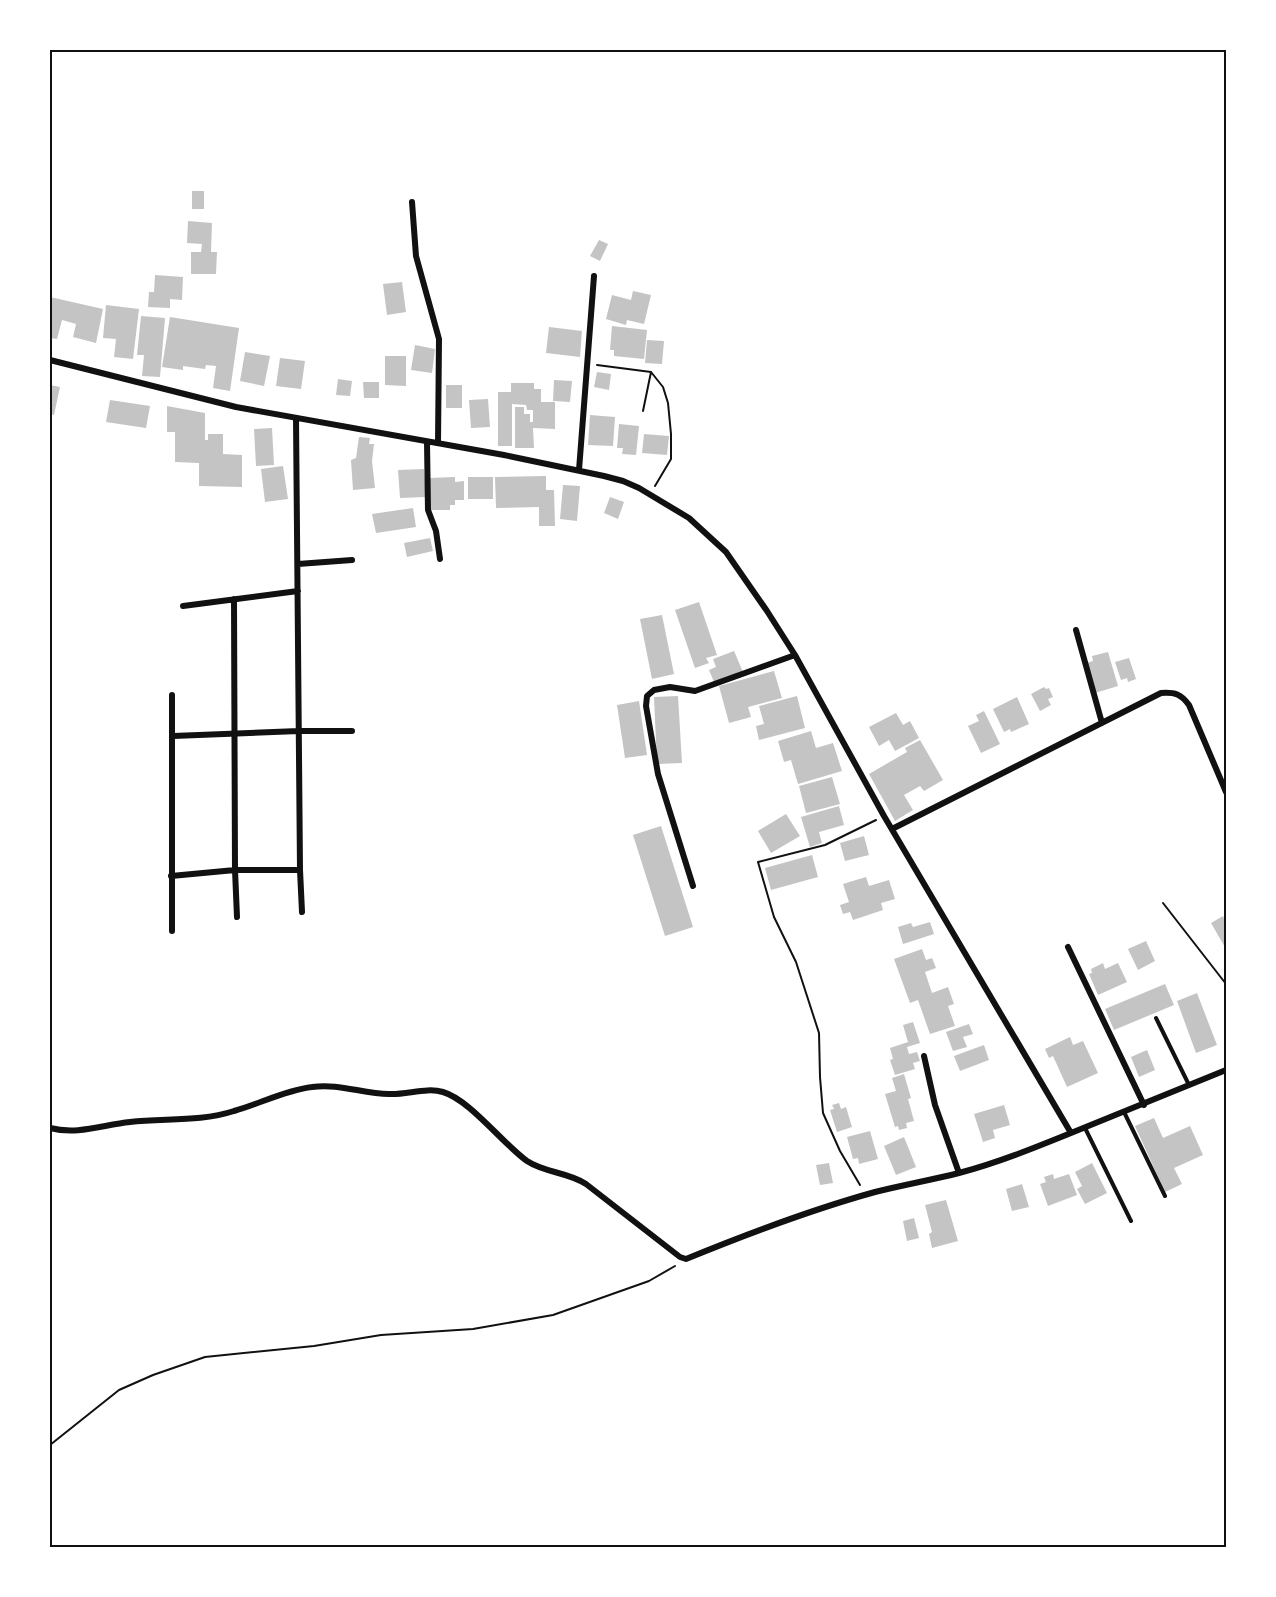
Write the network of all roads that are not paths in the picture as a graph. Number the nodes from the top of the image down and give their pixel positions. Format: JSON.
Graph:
{"nodes":[{"id":1,"x":412,"y":202,"type":"dead end"},
{"id":2,"x":594,"y":276,"type":"dead end"},
{"id":3,"x":50,"y":360,"type":"edge"},
{"id":4,"x":296,"y":418,"type":"junction"},
{"id":5,"x":427,"y":442,"type":"junction"},
{"id":6,"x":438,"y":443,"type":"junction"},
{"id":7,"x":579,"y":471,"type":"junction"},
{"id":8,"x":440,"y":559,"type":"dead end"},
{"id":9,"x":352,"y":560,"type":"dead end"},
{"id":10,"x":298,"y":564,"type":"junction"},
{"id":11,"x":298,"y":591,"type":"junction"},
{"id":12,"x":234,"y":600,"type":"junction"},
{"id":13,"x":183,"y":606,"type":"dead end"},
{"id":14,"x":1076,"y":630,"type":"dead end"},
{"id":15,"x":795,"y":655,"type":"junction"},
{"id":16,"x":172,"y":696,"type":"dead end"},
{"id":17,"x":1102,"y":723,"type":"junction"},
{"id":18,"x":299,"y":730,"type":"junction"},
{"id":19,"x":352,"y":731,"type":"dead end"},
{"id":20,"x":234,"y":733,"type":"junction"},
{"id":21,"x":172,"y":736,"type":"junction"},
{"id":22,"x":1227,"y":792,"type":"edge"},
{"id":23,"x":892,"y":829,"type":"junction"},
{"id":24,"x":235,"y":870,"type":"junction"},
{"id":25,"x":300,"y":870,"type":"junction"},
{"id":26,"x":171,"y":876,"type":"junction"},
{"id":27,"x":693,"y":886,"type":"dead end"},
{"id":28,"x":302,"y":912,"type":"dead end"},
{"id":29,"x":237,"y":918,"type":"dead end"},
{"id":30,"x":172,"y":931,"type":"dead end"},
{"id":31,"x":1068,"y":947,"type":"dead end"},
{"id":32,"x":1156,"y":1018,"type":"dead end"},
{"id":33,"x":924,"y":1056,"type":"dead end"},
{"id":34,"x":1227,"y":1070,"type":"edge"},
{"id":35,"x":1189,"y":1086,"type":"junction"},
{"id":36,"x":1144,"y":1105,"type":"junction"},
{"id":37,"x":1124,"y":1112,"type":"junction"},
{"id":38,"x":50,"y":1128,"type":"edge"},
{"id":39,"x":1085,"y":1128,"type":"junction"},
{"id":40,"x":1071,"y":1133,"type":"junction"},
{"id":41,"x":959,"y":1173,"type":"junction"},
{"id":42,"x":1165,"y":1196,"type":"dead end"},
{"id":43,"x":1131,"y":1221,"type":"dead end"}],
"edges":[{"from":1,"to":6,"type":"street"},
{"from":2,"to":7,"type":"street"},
{"from":3,"to":4,"type":"street"},
{"from":4,"to":5,"type":"street"},
{"from":4,"to":10,"type":"street"},
{"from":5,"to":6,"type":"street"},
{"from":5,"to":8,"type":"street"},
{"from":6,"to":7,"type":"street"},
{"from":7,"to":15,"type":"street"},
{"from":9,"to":10,"type":"street"},
{"from":10,"to":11,"type":"street"},
{"from":11,"to":12,"type":"street"},
{"from":11,"to":18,"type":"street"},
{"from":12,"to":13,"type":"street"},
{"from":12,"to":20,"type":"street"},
{"from":14,"to":17,"type":"street"},
{"from":15,"to":23,"type":"street"},
{"from":15,"to":27,"type":"street"},
{"from":16,"to":21,"type":"street"},
{"from":17,"to":22,"type":"street"},
{"from":17,"to":23,"type":"street"},
{"from":18,"to":19,"type":"street"},
{"from":18,"to":20,"type":"street"},
{"from":18,"to":25,"type":"street"},
{"from":20,"to":21,"type":"street"},
{"from":20,"to":24,"type":"street"},
{"from":21,"to":26,"type":"street"},
{"from":23,"to":40,"type":"street"},
{"from":24,"to":25,"type":"street"},
{"from":24,"to":26,"type":"street"},
{"from":24,"to":29,"type":"street"},
{"from":25,"to":28,"type":"street"},
{"from":26,"to":30,"type":"street"},
{"from":31,"to":36,"type":"street"},
{"from":32,"to":35,"type":"lane"},
{"from":33,"to":41,"type":"street"},
{"from":34,"to":35,"type":"street"},
{"from":35,"to":36,"type":"street"},
{"from":36,"to":37,"type":"street"},
{"from":37,"to":39,"type":"street"},
{"from":37,"to":42,"type":"lane"},
{"from":38,"to":41,"type":"street"},
{"from":39,"to":40,"type":"street"},
{"from":39,"to":43,"type":"lane"},
{"from":40,"to":41,"type":"street"}]}
